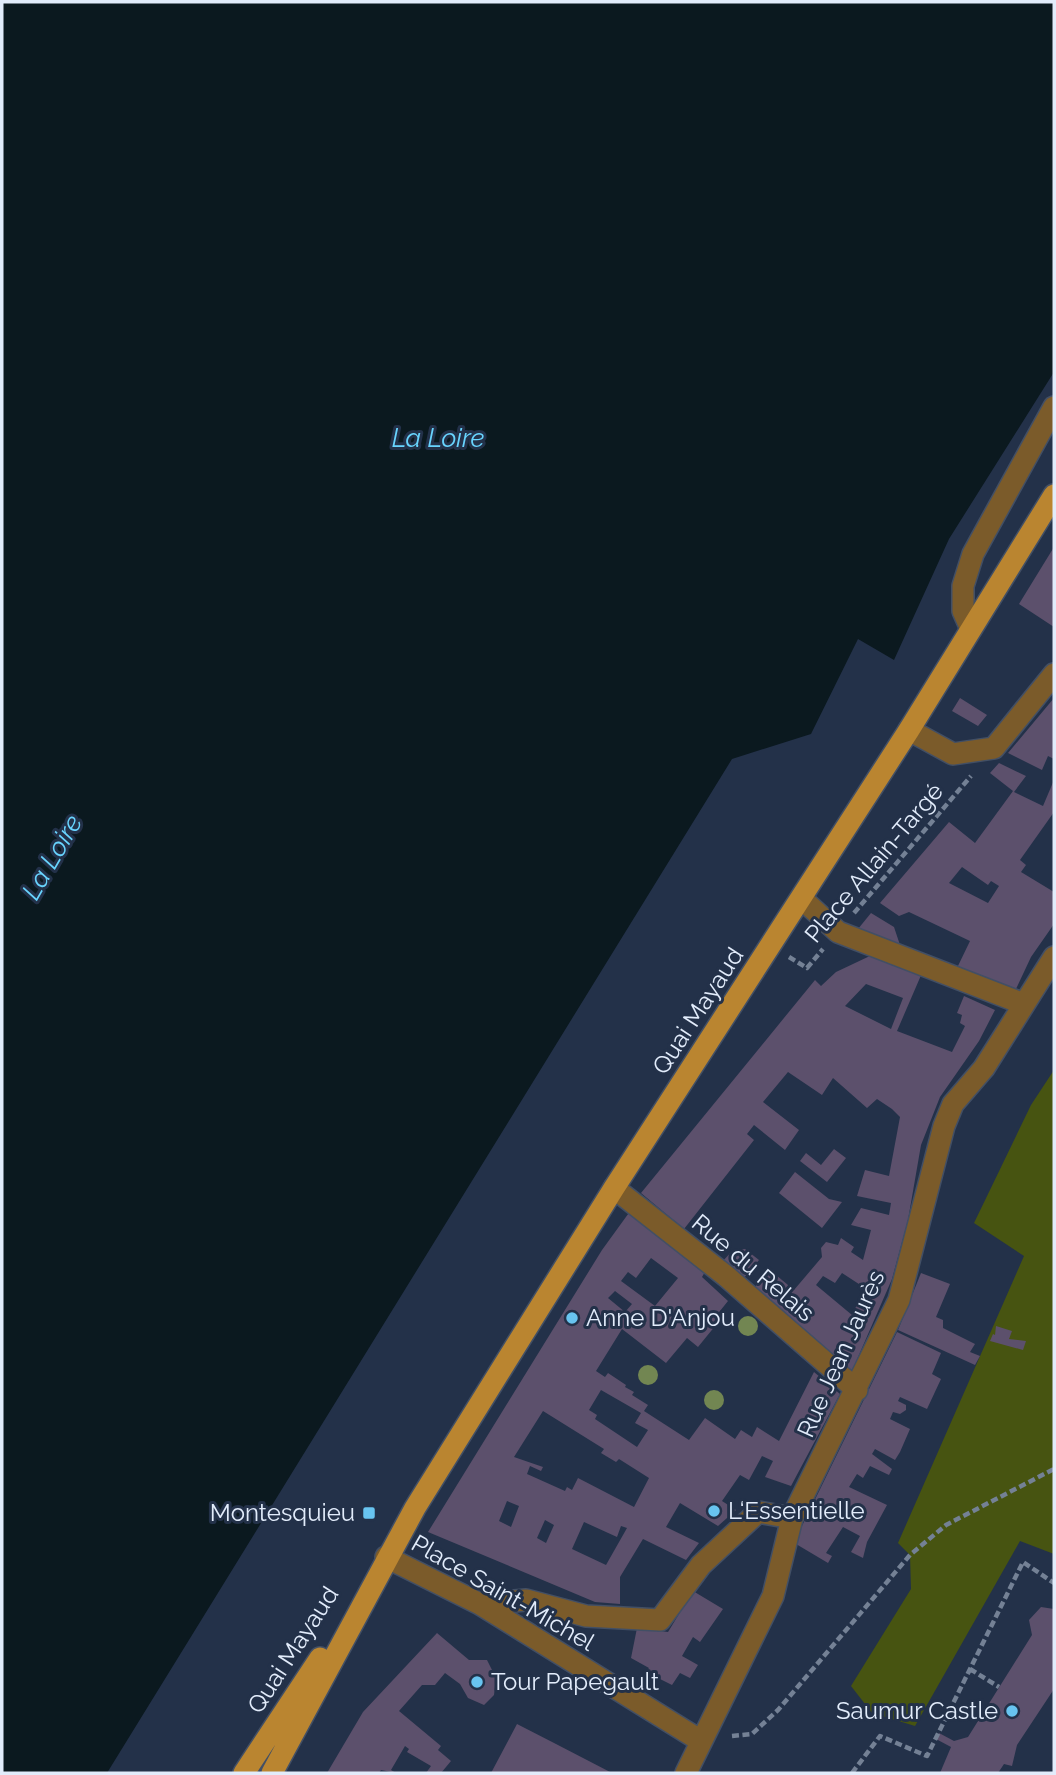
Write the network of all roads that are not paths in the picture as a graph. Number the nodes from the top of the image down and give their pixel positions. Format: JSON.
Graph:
{"nodes":[{"id":1,"x":1054,"y":407,"type":"edge"},
{"id":2,"x":1054,"y":495,"type":"edge"},
{"id":3,"x":971,"y":629,"type":"junction"},
{"id":4,"x":1054,"y":674,"type":"edge"},
{"id":5,"x":909,"y":730,"type":"junction"},
{"id":6,"x":802,"y":899,"type":"junction"},
{"id":7,"x":1054,"y":957,"type":"edge"},
{"id":8,"x":1024,"y":1004,"type":"junction"},
{"id":9,"x":614,"y":1188,"type":"junction"},
{"id":10,"x":857,"y":1390,"type":"junction"},
{"id":11,"x":792,"y":1518,"type":"junction"},
{"id":12,"x":386,"y":1557,"type":"junction"},
{"id":13,"x":480,"y":1604,"type":"junction"},
{"id":14,"x":705,"y":1733,"type":"junction"},
{"id":15,"x":244,"y":1773,"type":"edge"},
{"id":16,"x":272,"y":1773,"type":"edge"},
{"id":17,"x":686,"y":1773,"type":"edge"}],
"edges":[{"from":1,"to":3,"type":"street"},
{"from":2,"to":3,"type":"main road","name":"Quai Mayaud"},
{"from":3,"to":5,"type":"main road","name":"Quai Mayaud"},
{"from":4,"to":5,"type":"street"},
{"from":5,"to":6,"type":"main road","name":"Quai Mayaud"},
{"from":6,"to":8,"type":"street"},
{"from":6,"to":9,"type":"main road","name":"Quai Mayaud"},
{"from":7,"to":8,"type":"street","name":"Rue Jean Jaurès"},
{"from":8,"to":10,"type":"street","name":"Rue Jean Jaurès"},
{"from":9,"to":10,"type":"street","name":"Rue du Relais"},
{"from":9,"to":12,"type":"main road","name":"Quai Mayaud"},
{"from":10,"to":11,"type":"street","name":"Rue Jean Jaurès"},
{"from":11,"to":13,"type":"street"},
{"from":11,"to":14,"type":"street","name":"Rue Jean Jaurès"},
{"from":12,"to":13,"type":"street","name":"Place Saint-Michel"},
{"from":12,"to":15,"type":"main road","name":"Quai Mayaud"},
{"from":12,"to":16,"type":"main road","name":"Quai Mayaud"},
{"from":13,"to":14,"type":"street","name":"Place Saint-Michel"},
{"from":14,"to":17,"type":"street","name":"Rue Jean Jaurès"}]}
